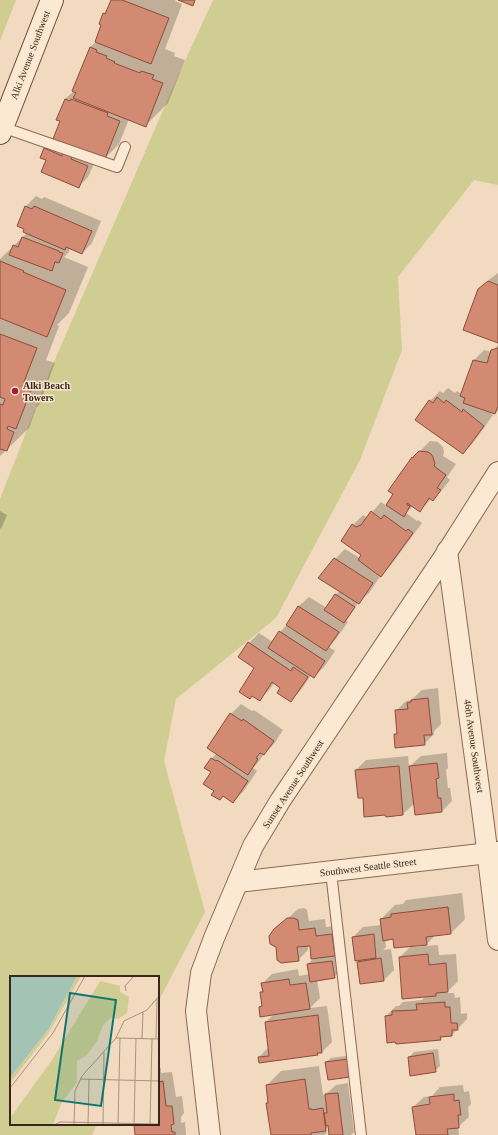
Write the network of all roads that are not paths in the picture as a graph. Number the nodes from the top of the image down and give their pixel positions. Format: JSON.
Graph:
{"nodes":[{"id":1,"x":52,"y":0,"type":"edge"},
{"id":2,"x":1,"y":130,"type":"edge"},
{"id":3,"x":125,"y":147,"type":"dead end"},
{"id":4,"x":498,"y":472,"type":"edge"},
{"id":5,"x":447,"y":551,"type":"junction"},
{"id":6,"x":493,"y":853,"type":"edge"},
{"id":7,"x":331,"y":872,"type":"junction"},
{"id":8,"x":238,"y":882,"type":"junction"},
{"id":9,"x":498,"y":940,"type":"edge"},
{"id":10,"x":210,"y":1135,"type":"edge"},
{"id":11,"x":361,"y":1135,"type":"edge"}],
"edges":[{"from":1,"to":2,"type":"main road","name":"Alki Avenue Southwest"},
{"from":2,"to":3,"type":"lane"},
{"from":4,"to":5,"type":"street","name":"Sunset Avenue Southwest"},
{"from":5,"to":6,"type":"street","name":"46th Avenue Southwest"},
{"from":5,"to":8,"type":"street","name":"Sunset Avenue Southwest"},
{"from":6,"to":7,"type":"street","name":"Southwest Seattle Street"},
{"from":6,"to":9,"type":"street","name":"46th Avenue Southwest"},
{"from":7,"to":8,"type":"street","name":"Southwest Seattle Street"},
{"from":7,"to":11,"type":"lane"},
{"from":8,"to":10,"type":"street","name":"Sunset Avenue Southwest"}]}
